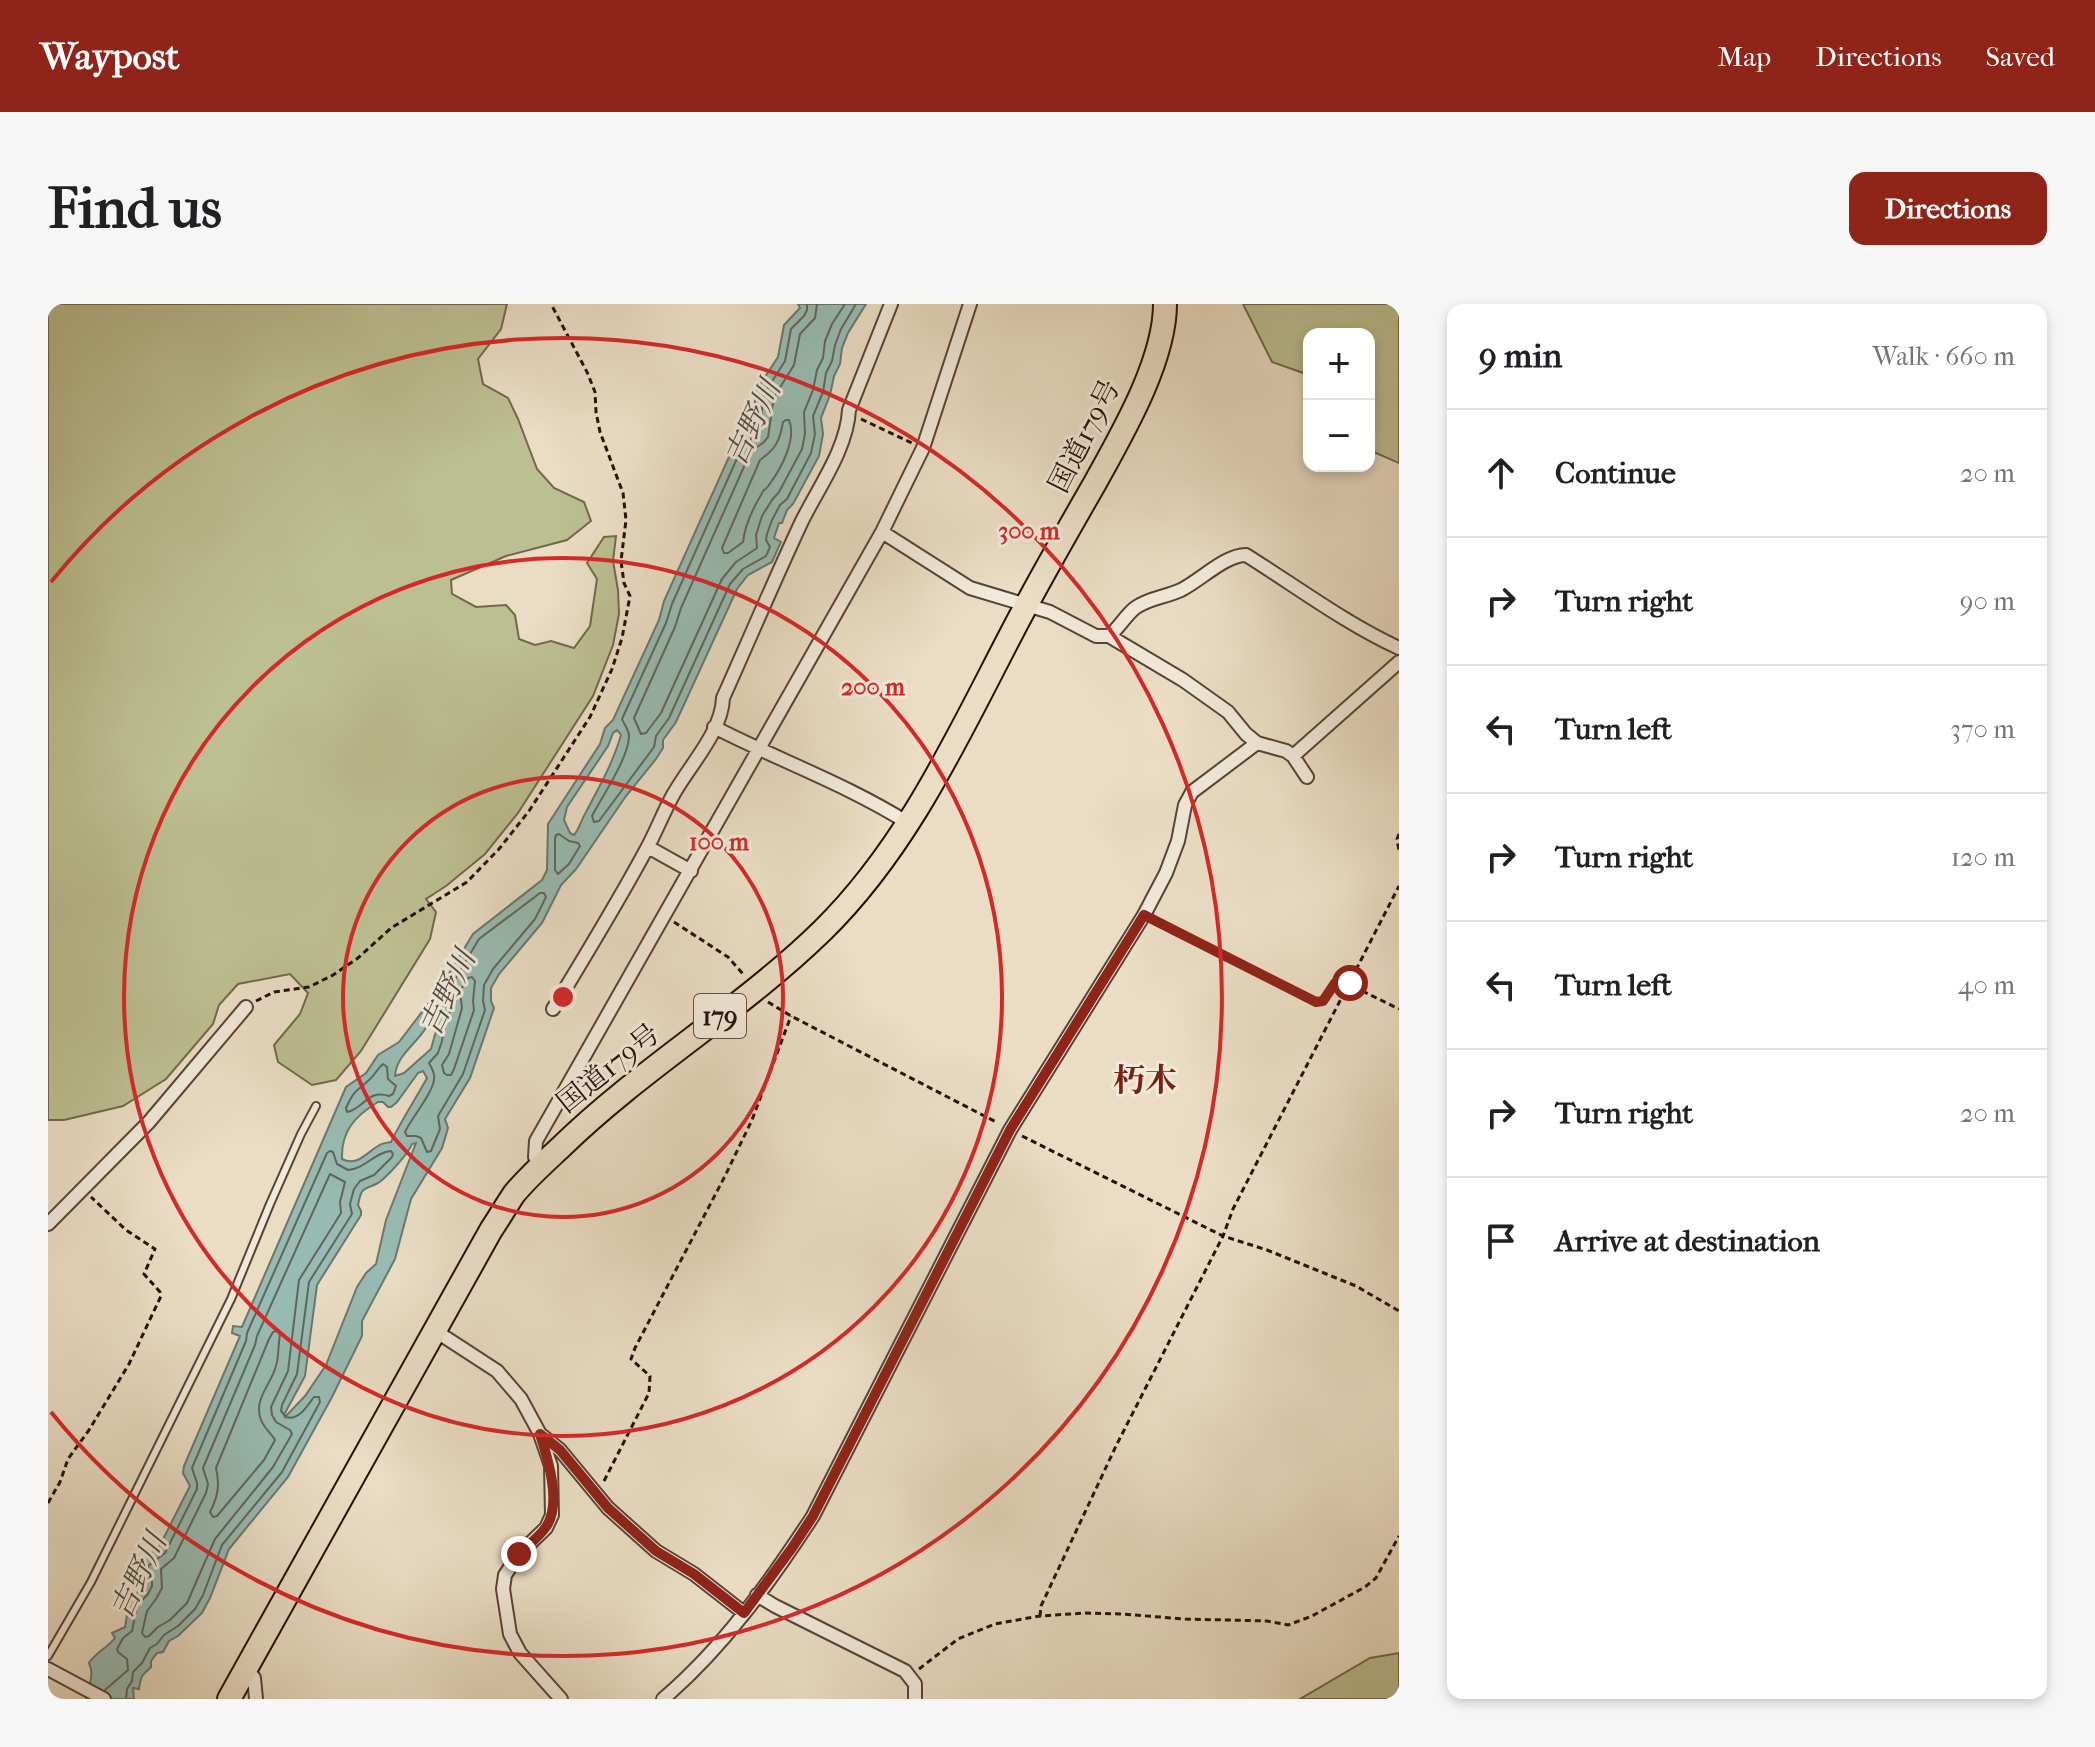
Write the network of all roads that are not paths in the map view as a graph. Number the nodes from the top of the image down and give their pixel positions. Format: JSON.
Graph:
{"nodes":[{"id":1,"x":891,"y":304,"type":"edge"},
{"id":2,"x":970,"y":304,"type":"edge"},
{"id":3,"x":1165,"y":304,"type":"edge"},
{"id":4,"x":882,"y":532,"type":"junction"},
{"id":5,"x":1027,"y":604,"type":"junction"},
{"id":6,"x":1109,"y":636,"type":"junction"},
{"id":7,"x":1399,"y":648,"type":"edge"},
{"id":8,"x":1399,"y":662,"type":"edge"},
{"id":9,"x":714,"y":727,"type":"junction"},
{"id":10,"x":1257,"y":743,"type":"junction"},
{"id":11,"x":760,"y":750,"type":"junction"},
{"id":12,"x":1293,"y":756,"type":"junction"},
{"id":13,"x":1307,"y":777,"type":"dead end"},
{"id":14,"x":908,"y":823,"type":"junction"},
{"id":15,"x":648,"y":847,"type":"junction"},
{"id":16,"x":691,"y":871,"type":"junction"},
{"id":17,"x":246,"y":1007,"type":"road end"},
{"id":18,"x":553,"y":1009,"type":"dead end"},
{"id":19,"x":316,"y":1106,"type":"dead end"},
{"id":20,"x":540,"y":1167,"type":"junction"},
{"id":21,"x":48,"y":1224,"type":"edge"},
{"id":22,"x":434,"y":1330,"type":"junction"},
{"id":23,"x":540,"y":1434,"type":"junction"},
{"id":24,"x":757,"y":1595,"type":"junction"},
{"id":25,"x":744,"y":1613,"type":"junction"},
{"id":26,"x":49,"y":1665,"type":"edge"},
{"id":27,"x":246,"y":1667,"type":"junction"},
{"id":28,"x":104,"y":1699,"type":"edge"},
{"id":29,"x":229,"y":1699,"type":"edge"},
{"id":30,"x":256,"y":1699,"type":"edge"},
{"id":31,"x":561,"y":1699,"type":"edge"},
{"id":32,"x":663,"y":1699,"type":"edge"},
{"id":33,"x":915,"y":1699,"type":"edge"}],
"edges":[{"from":1,"to":9,"type":"street"},
{"from":2,"to":4,"type":"street"},
{"from":3,"to":5,"type":"highway","name":"国道179号","number":"179"},
{"from":4,"to":5,"type":"street"},
{"from":4,"to":11,"type":"street"},
{"from":5,"to":6,"type":"street"},
{"from":5,"to":14,"type":"highway","name":"国道179号","number":"179"},
{"from":6,"to":7,"type":"street"},
{"from":6,"to":10,"type":"street"},
{"from":8,"to":12,"type":"street"},
{"from":9,"to":11,"type":"street"},
{"from":9,"to":15,"type":"street"},
{"from":10,"to":12,"type":"street"},
{"from":10,"to":24,"type":"street"},
{"from":11,"to":14,"type":"street"},
{"from":11,"to":16,"type":"street"},
{"from":12,"to":13,"type":"street"},
{"from":14,"to":20,"type":"highway","name":"国道179号","number":"179"},
{"from":15,"to":16,"type":"street"},
{"from":15,"to":18,"type":"street"},
{"from":16,"to":20,"type":"street"},
{"from":17,"to":21,"type":"street"},
{"from":19,"to":26,"type":"lane"},
{"from":20,"to":22,"type":"highway","name":"国道179号","number":"179"},
{"from":22,"to":23,"type":"street"},
{"from":22,"to":27,"type":"highway","name":"国道179号","number":"179"},
{"from":23,"to":25,"type":"street"},
{"from":23,"to":31,"type":"street"},
{"from":24,"to":25,"type":"street"},
{"from":24,"to":33,"type":"street"},
{"from":25,"to":32,"type":"street"},
{"from":26,"to":28,"type":"street"},
{"from":27,"to":29,"type":"highway","name":"国道179号","number":"179"},
{"from":27,"to":30,"type":"street"}]}
